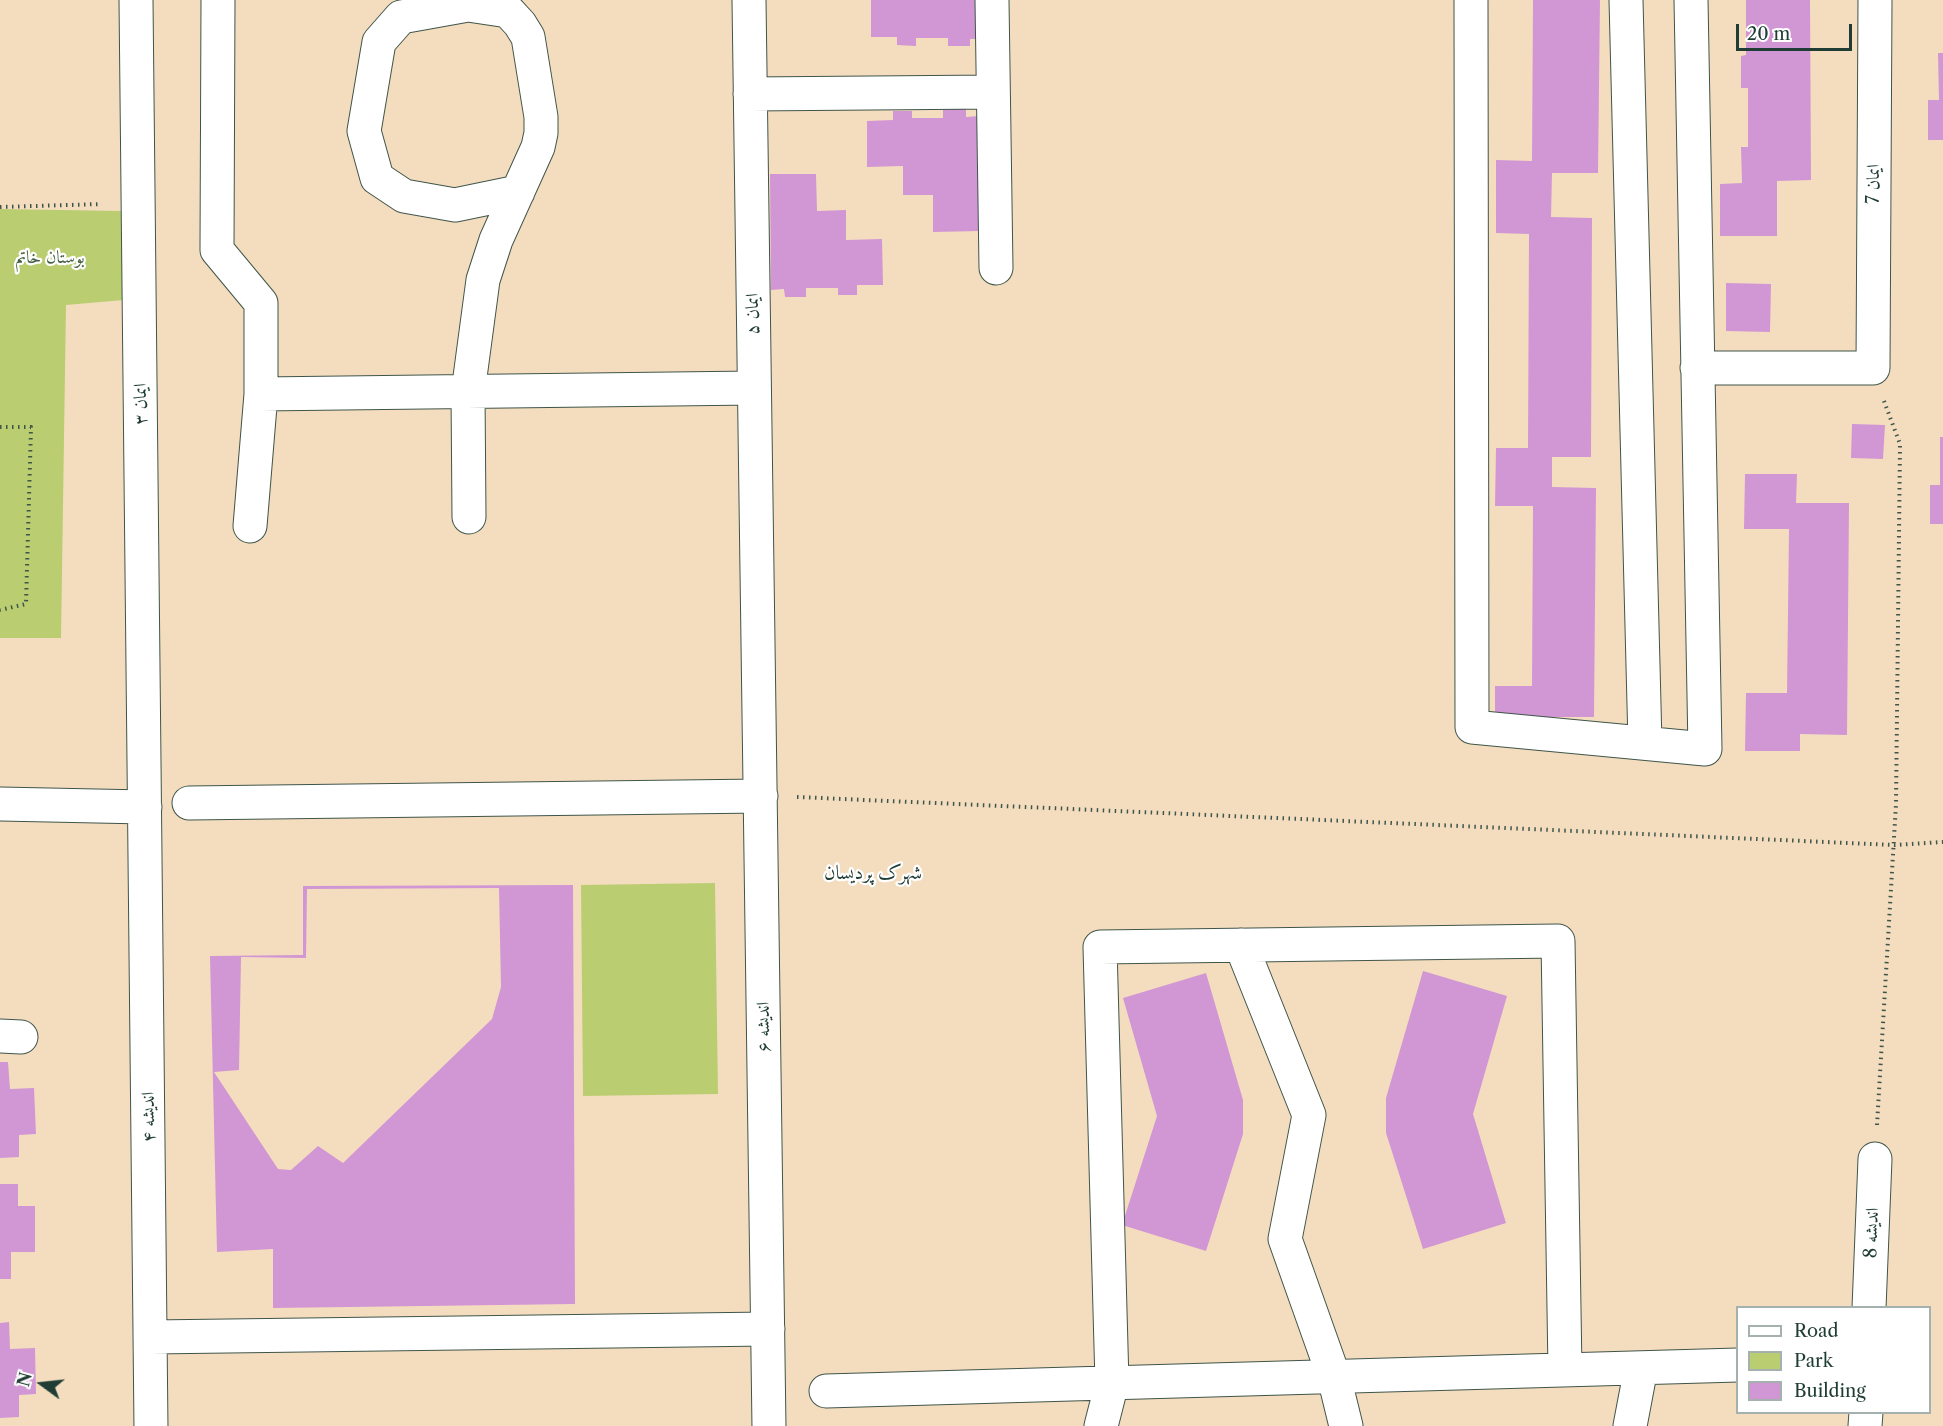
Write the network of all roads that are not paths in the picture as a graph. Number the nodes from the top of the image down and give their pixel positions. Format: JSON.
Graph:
{"nodes":[{"id":1,"x":136,"y":0,"type":"edge"},
{"id":2,"x":218,"y":0,"type":"edge"},
{"id":3,"x":749,"y":0,"type":"edge"},
{"id":4,"x":992,"y":0,"type":"edge"},
{"id":5,"x":1471,"y":0,"type":"edge"},
{"id":6,"x":1626,"y":0,"type":"edge"},
{"id":7,"x":1691,"y":0,"type":"edge"},
{"id":8,"x":1875,"y":0,"type":"edge"},
{"id":9,"x":993,"y":92,"type":"junction"},
{"id":10,"x":750,"y":94,"type":"junction"},
{"id":11,"x":518,"y":192,"type":"junction"},
{"id":12,"x":996,"y":268,"type":"dead end"},
{"id":13,"x":1697,"y":368,"type":"junction"},
{"id":14,"x":754,"y":388,"type":"junction"},
{"id":15,"x":468,"y":392,"type":"junction"},
{"id":16,"x":261,"y":394,"type":"junction"},
{"id":17,"x":469,"y":516,"type":"dead end"},
{"id":18,"x":250,"y":526,"type":"dead end"},
{"id":19,"x":756,"y":628,"type":"joint"},
{"id":20,"x":1645,"y":744,"type":"junction"},
{"id":21,"x":760,"y":796,"type":"junction"},
{"id":22,"x":189,"y":803,"type":"dead end"},
{"id":23,"x":0,"y":804,"type":"edge"},
{"id":24,"x":145,"y":807,"type":"junction"},
{"id":25,"x":1240,"y":945,"type":"junction"},
{"id":26,"x":1875,"y":1159,"type":"road end"},
{"id":27,"x":1869,"y":1306,"type":"edge"},
{"id":28,"x":768,"y":1329,"type":"junction"},
{"id":29,"x":151,"y":1337,"type":"junction"},
{"id":30,"x":1736,"y":1365,"type":"edge"},
{"id":31,"x":1641,"y":1368,"type":"junction"},
{"id":32,"x":1565,"y":1371,"type":"junction"},
{"id":33,"x":1334,"y":1377,"type":"junction"},
{"id":34,"x":1112,"y":1383,"type":"junction"},
{"id":35,"x":826,"y":1391,"type":"dead end"},
{"id":36,"x":151,"y":1426,"type":"edge"},
{"id":37,"x":769,"y":1426,"type":"edge"},
{"id":38,"x":1101,"y":1426,"type":"edge"},
{"id":39,"x":1346,"y":1426,"type":"edge"},
{"id":40,"x":1630,"y":1426,"type":"edge"}],
"edges":[{"from":1,"to":24,"type":"street","name":"ایمان ۳"},
{"from":2,"to":16,"type":"street"},
{"from":3,"to":10,"type":"street","name":"ایمان ۵"},
{"from":4,"to":9,"type":"street"},
{"from":5,"to":20,"type":"street"},
{"from":6,"to":20,"type":"street"},
{"from":7,"to":13,"type":"street"},
{"from":8,"to":13,"type":"street","name":"ایمان 7"},
{"from":9,"to":10,"type":"street"},
{"from":9,"to":12,"type":"street"},
{"from":10,"to":14,"type":"street","name":"ایمان ۵"},
{"from":11,"to":11,"type":"street"},
{"from":11,"to":15,"type":"street"},
{"from":13,"to":20,"type":"street"},
{"from":14,"to":15,"type":"street"},
{"from":14,"to":19,"type":"street","name":"ایمان ۵"},
{"from":15,"to":16,"type":"street"},
{"from":15,"to":17,"type":"street"},
{"from":16,"to":18,"type":"street"},
{"from":19,"to":21,"type":"street","name":"اندیشه ۶"},
{"from":21,"to":22,"type":"street"},
{"from":21,"to":28,"type":"street","name":"اندیشه ۶"},
{"from":23,"to":24,"type":"street"},
{"from":24,"to":29,"type":"street","name":"انديشه ۴"},
{"from":25,"to":32,"type":"street"},
{"from":25,"to":33,"type":"street"},
{"from":25,"to":34,"type":"street"},
{"from":26,"to":27,"type":"street","name":"اندیشه 8"},
{"from":28,"to":29,"type":"street"},
{"from":28,"to":37,"type":"street","name":"اندیشه ۶"},
{"from":29,"to":36,"type":"street","name":"انديشه ۴"},
{"from":30,"to":31,"type":"street"},
{"from":31,"to":32,"type":"street"},
{"from":31,"to":40,"type":"street"},
{"from":32,"to":33,"type":"street"},
{"from":33,"to":34,"type":"street"},
{"from":33,"to":39,"type":"street"},
{"from":34,"to":35,"type":"street"},
{"from":34,"to":38,"type":"street"}]}
